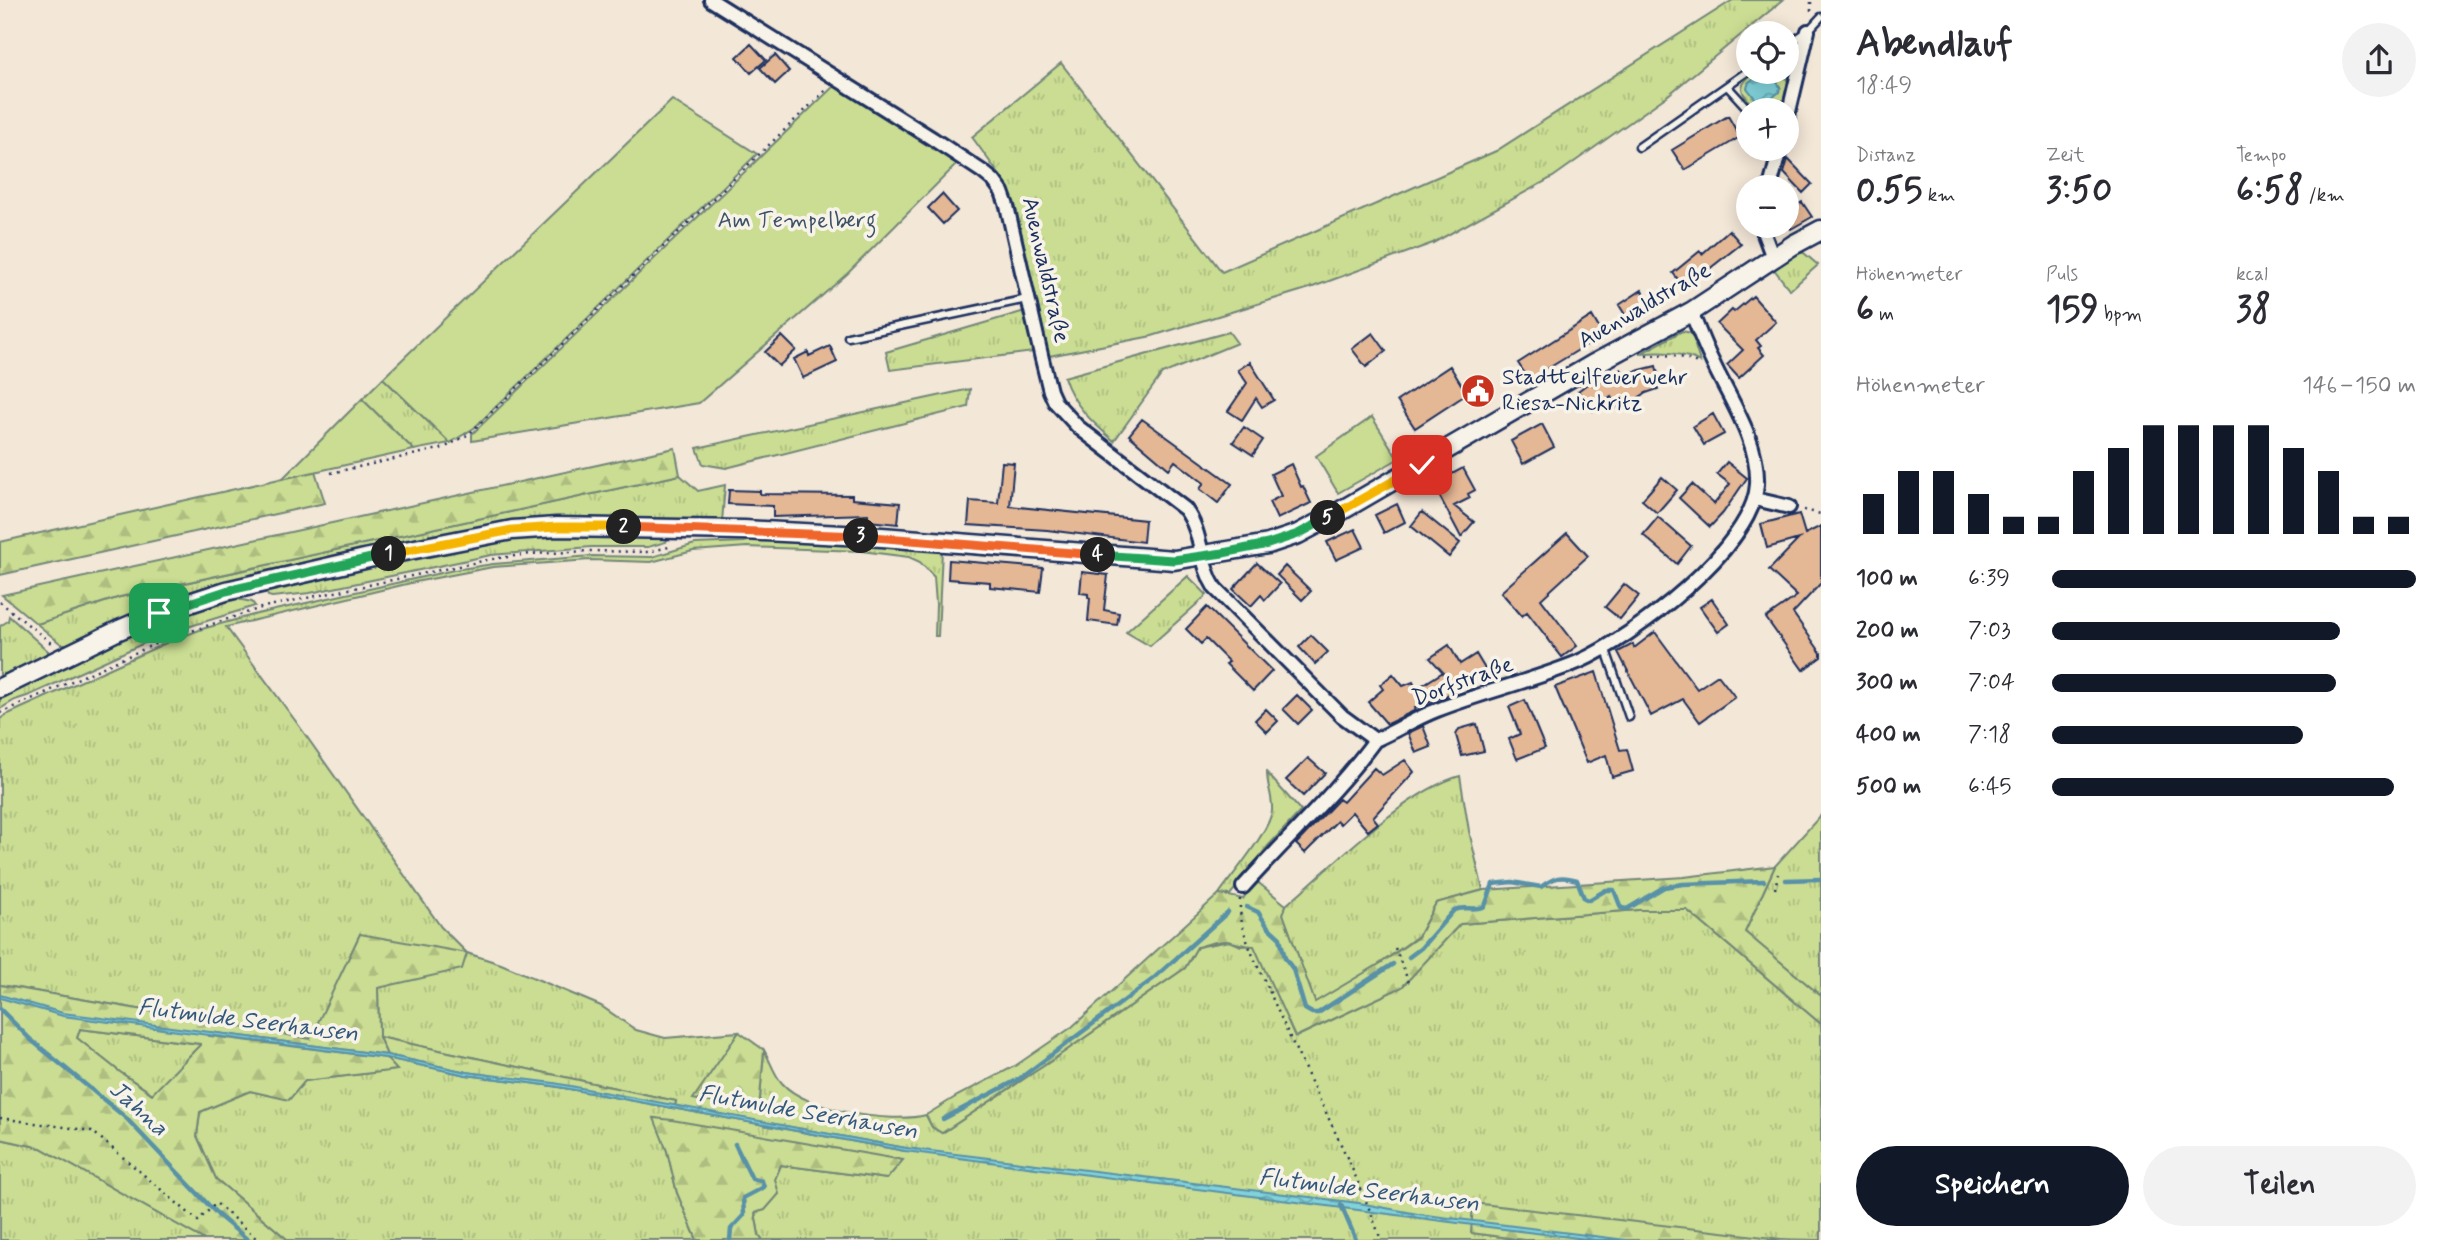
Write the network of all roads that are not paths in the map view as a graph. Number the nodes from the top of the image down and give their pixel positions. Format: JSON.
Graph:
{"nodes":[{"id":1,"x":711,"y":0,"type":"edge"},
{"id":2,"x":1821,"y":17,"type":"edge"},
{"id":3,"x":1808,"y":32,"type":"junction"},
{"id":4,"x":1799,"y":38,"type":"edge"},
{"id":5,"x":1736,"y":81,"type":"edge"},
{"id":6,"x":1728,"y":87,"type":"junction"},
{"id":7,"x":1738,"y":98,"type":"edge"},
{"id":8,"x":1792,"y":98,"type":"edge"},
{"id":9,"x":1639,"y":147,"type":"dead end"},
{"id":10,"x":1821,"y":230,"type":"edge"},
{"id":11,"x":1766,"y":238,"type":"edge"},
{"id":12,"x":1773,"y":258,"type":"junction"},
{"id":13,"x":1027,"y":299,"type":"junction"},
{"id":14,"x":1691,"y":312,"type":"junction"},
{"id":15,"x":848,"y":337,"type":"dead end"},
{"id":16,"x":1755,"y":499,"type":"junction"},
{"id":17,"x":1789,"y":506,"type":"road end"},
{"id":18,"x":1202,"y":556,"type":"junction"},
{"id":19,"x":1605,"y":647,"type":"junction"},
{"id":20,"x":0,"y":688,"type":"edge"},
{"id":21,"x":1629,"y":717,"type":"dead end"},
{"id":22,"x":1375,"y":740,"type":"junction"},
{"id":23,"x":1243,"y":887,"type":"road end"}],
"edges":[{"from":1,"to":13,"type":"street","name":"Auenwaldstraße"},
{"from":2,"to":3,"type":"lane"},
{"from":3,"to":4,"type":"lane"},
{"from":3,"to":8,"type":"street"},
{"from":5,"to":6,"type":"lane"},
{"from":6,"to":7,"type":"lane"},
{"from":6,"to":9,"type":"lane"},
{"from":10,"to":12,"type":"street","name":"Auenwaldstraße"},
{"from":11,"to":12,"type":"street"},
{"from":12,"to":14,"type":"street","name":"Auenwaldstraße"},
{"from":13,"to":15,"type":"lane"},
{"from":13,"to":18,"type":"street","name":"Auenwaldstraße"},
{"from":14,"to":16,"type":"street"},
{"from":14,"to":18,"type":"street","name":"Auenwaldstraße"},
{"from":16,"to":17,"type":"street"},
{"from":16,"to":19,"type":"street","name":"Dorfstraße"},
{"from":18,"to":20,"type":"street","name":"Auenwaldstraße"},
{"from":18,"to":22,"type":"street"},
{"from":19,"to":21,"type":"lane"},
{"from":19,"to":22,"type":"street","name":"Dorfstraße"},
{"from":22,"to":23,"type":"street"}]}
